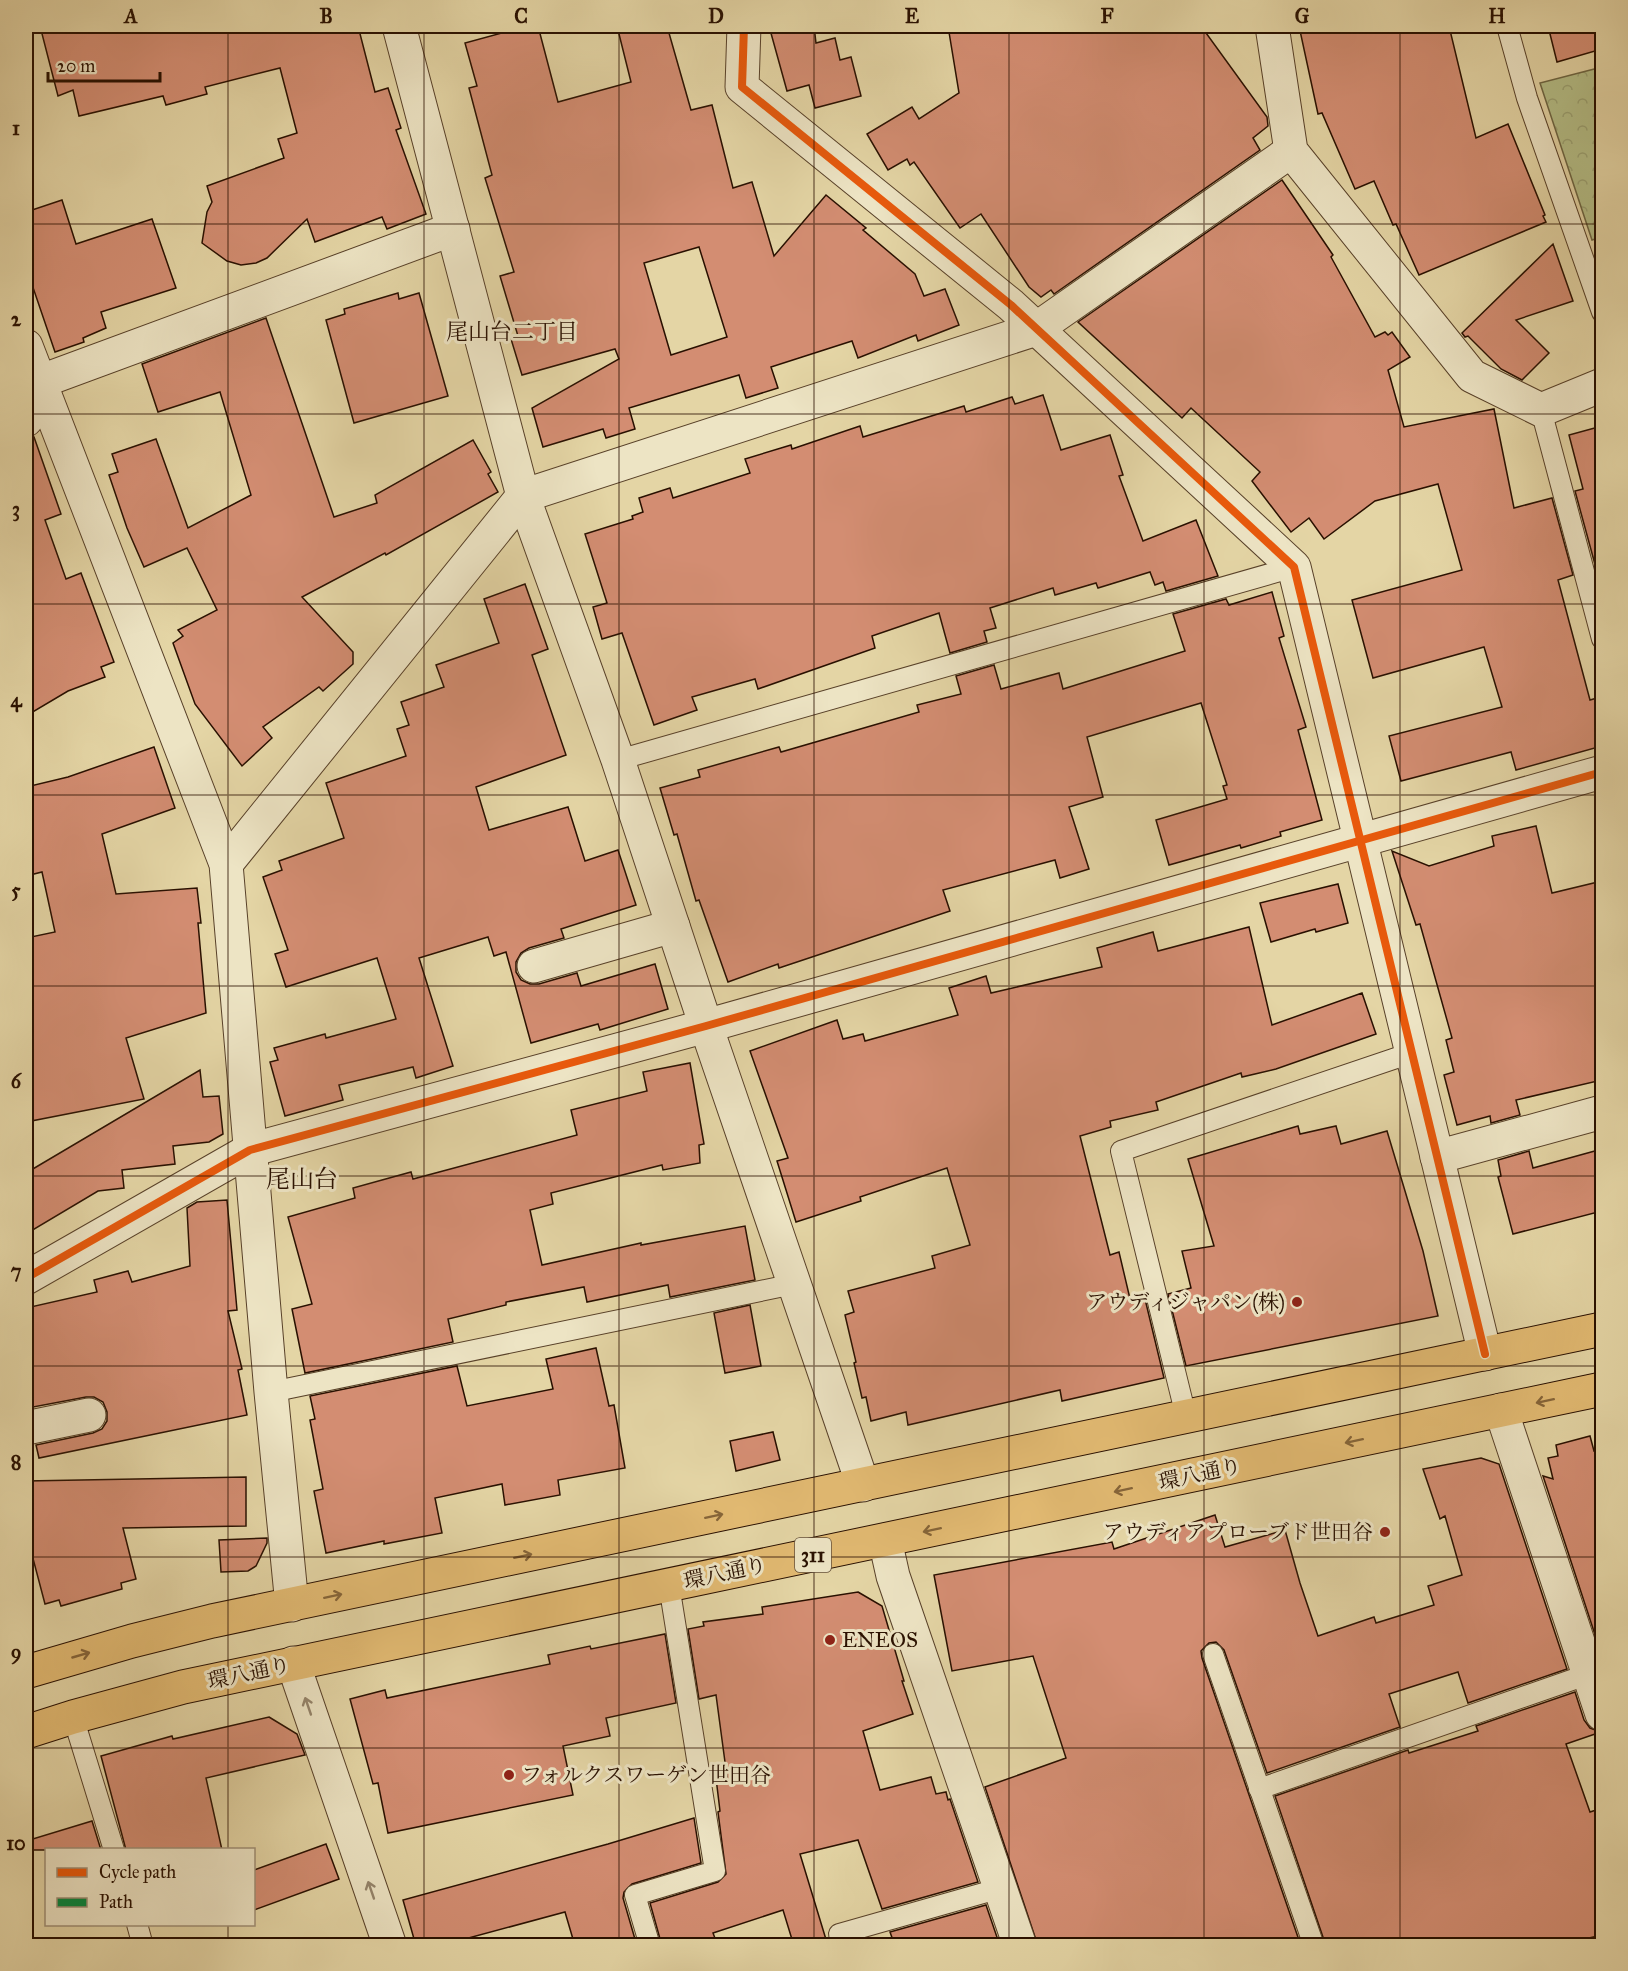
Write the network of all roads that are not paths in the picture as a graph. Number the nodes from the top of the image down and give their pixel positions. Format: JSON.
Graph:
{"nodes":[{"id":1,"x":399,"y":26,"type":"edge"},
{"id":2,"x":744,"y":26,"type":"edge"},
{"id":3,"x":1272,"y":26,"type":"edge"},
{"id":4,"x":1507,"y":26,"type":"edge"},
{"id":5,"x":1291,"y":151,"type":"junction"},
{"id":6,"x":453,"y":229,"type":"junction"},
{"id":7,"x":1602,"y":312,"type":"edge"},
{"id":8,"x":1036,"y":329,"type":"junction"},
{"id":9,"x":26,"y":346,"type":"edge"},
{"id":10,"x":1602,"y":385,"type":"edge"},
{"id":11,"x":37,"y":399,"type":"edge"},
{"id":12,"x":1541,"y":410,"type":"junction"},
{"id":13,"x":523,"y":496,"type":"junction"},
{"id":14,"x":1294,"y":567,"type":"junction"},
{"id":15,"x":1602,"y":639,"type":"edge"},
{"id":16,"x":618,"y":760,"type":"junction"},
{"id":17,"x":1602,"y":772,"type":"edge"},
{"id":18,"x":1362,"y":842,"type":"junction"},
{"id":19,"x":226,"y":864,"type":"junction"},
{"id":20,"x":673,"y":926,"type":"junction"},
{"id":21,"x":534,"y":966,"type":"dead end"},
{"id":22,"x":706,"y":1026,"type":"junction"},
{"id":23,"x":1411,"y":1053,"type":"junction"},
{"id":24,"x":1602,"y":1112,"type":"edge"},
{"id":25,"x":250,"y":1150,"type":"junction"},
{"id":26,"x":1437,"y":1157,"type":"junction"},
{"id":27,"x":26,"y":1278,"type":"edge"},
{"id":28,"x":794,"y":1284,"type":"junction"},
{"id":29,"x":1602,"y":1329,"type":"edge"},
{"id":30,"x":1485,"y":1354,"type":"junction"},
{"id":31,"x":1602,"y":1389,"type":"edge"},
{"id":32,"x":271,"y":1392,"type":"junction"},
{"id":33,"x":1500,"y":1410,"type":"junction"},
{"id":34,"x":89,"y":1415,"type":"dead end"},
{"id":35,"x":1186,"y":1416,"type":"junction"},
{"id":36,"x":26,"y":1428,"type":"edge"},
{"id":37,"x":863,"y":1485,"type":"junction"},
{"id":38,"x":885,"y":1540,"type":"junction"},
{"id":39,"x":669,"y":1585,"type":"junction"},
{"id":40,"x":292,"y":1605,"type":"junction"},
{"id":41,"x":1213,"y":1654,"type":"dead end"},
{"id":42,"x":293,"y":1663,"type":"junction"},
{"id":43,"x":26,"y":1672,"type":"edge"},
{"id":44,"x":1589,"y":1674,"type":"junction"},
{"id":45,"x":1602,"y":1714,"type":"edge"},
{"id":46,"x":72,"y":1717,"type":"junction"},
{"id":47,"x":26,"y":1732,"type":"edge"},
{"id":48,"x":1259,"y":1789,"type":"junction"},
{"id":49,"x":113,"y":1848,"type":"edge"},
{"id":50,"x":1000,"y":1887,"type":"junction"},
{"id":51,"x":138,"y":1926,"type":"edge"},
{"id":52,"x":839,"y":1934,"type":"dead end"},
{"id":53,"x":143,"y":1946,"type":"edge"},
{"id":54,"x":390,"y":1946,"type":"edge"},
{"id":55,"x":650,"y":1946,"type":"edge"},
{"id":56,"x":1020,"y":1946,"type":"edge"},
{"id":57,"x":1314,"y":1946,"type":"edge"}],
"edges":[{"from":1,"to":6,"type":"street"},
{"from":2,"to":8,"type":"street"},
{"from":3,"to":5,"type":"street"},
{"from":4,"to":7,"type":"lane"},
{"from":5,"to":8,"type":"street"},
{"from":5,"to":12,"type":"street"},
{"from":6,"to":11,"type":"street"},
{"from":6,"to":13,"type":"street"},
{"from":8,"to":13,"type":"street"},
{"from":8,"to":14,"type":"street"},
{"from":9,"to":11,"type":"street"},
{"from":10,"to":12,"type":"street"},
{"from":11,"to":19,"type":"street"},
{"from":12,"to":15,"type":"lane"},
{"from":13,"to":16,"type":"street"},
{"from":13,"to":19,"type":"street"},
{"from":14,"to":16,"type":"lane"},
{"from":14,"to":18,"type":"street"},
{"from":16,"to":20,"type":"street"},
{"from":17,"to":18,"type":"street"},
{"from":18,"to":22,"type":"street"},
{"from":18,"to":23,"type":"street"},
{"from":19,"to":25,"type":"street"},
{"from":20,"to":21,"type":"street"},
{"from":20,"to":22,"type":"street"},
{"from":22,"to":25,"type":"street"},
{"from":22,"to":28,"type":"street"},
{"from":23,"to":26,"type":"street"},
{"from":23,"to":35,"type":"lane"},
{"from":24,"to":26,"type":"street"},
{"from":25,"to":27,"type":"street"},
{"from":25,"to":32,"type":"street"},
{"from":26,"to":30,"type":"street"},
{"from":28,"to":32,"type":"lane"},
{"from":28,"to":37,"type":"street"},
{"from":29,"to":30,"type":"main road"},
{"from":30,"to":35,"type":"main road"},
{"from":31,"to":33,"type":"main road","name":"環八通り","number":"311","one_way":true},
{"from":32,"to":40,"type":"street"},
{"from":33,"to":38,"type":"main road","name":"環八通り","number":"311","one_way":true},
{"from":33,"to":44,"type":"street"},
{"from":34,"to":36,"type":"street"},
{"from":35,"to":37,"type":"main road"},
{"from":40,"to":37,"type":"main road","one_way":true},
{"from":38,"to":39,"type":"main road","name":"環八通り","number":"311"},
{"from":38,"to":50,"type":"street"},
{"from":39,"to":42,"type":"main road","name":"環八通り","number":"311"},
{"from":39,"to":55,"type":"lane"},
{"from":43,"to":40,"type":"main road","one_way":true},
{"from":41,"to":48,"type":"lane"},
{"from":42,"to":46,"type":"main road","name":"環八通り","number":"311"},
{"from":54,"to":42,"type":"street","one_way":true},
{"from":44,"to":45,"type":"street"},
{"from":44,"to":48,"type":"lane"},
{"from":46,"to":47,"type":"main road","name":"環八通り","number":"311"},
{"from":46,"to":49,"type":"lane"},
{"from":48,"to":57,"type":"lane"},
{"from":50,"to":52,"type":"lane"},
{"from":50,"to":56,"type":"street"},
{"from":51,"to":53,"type":"lane"}]}
